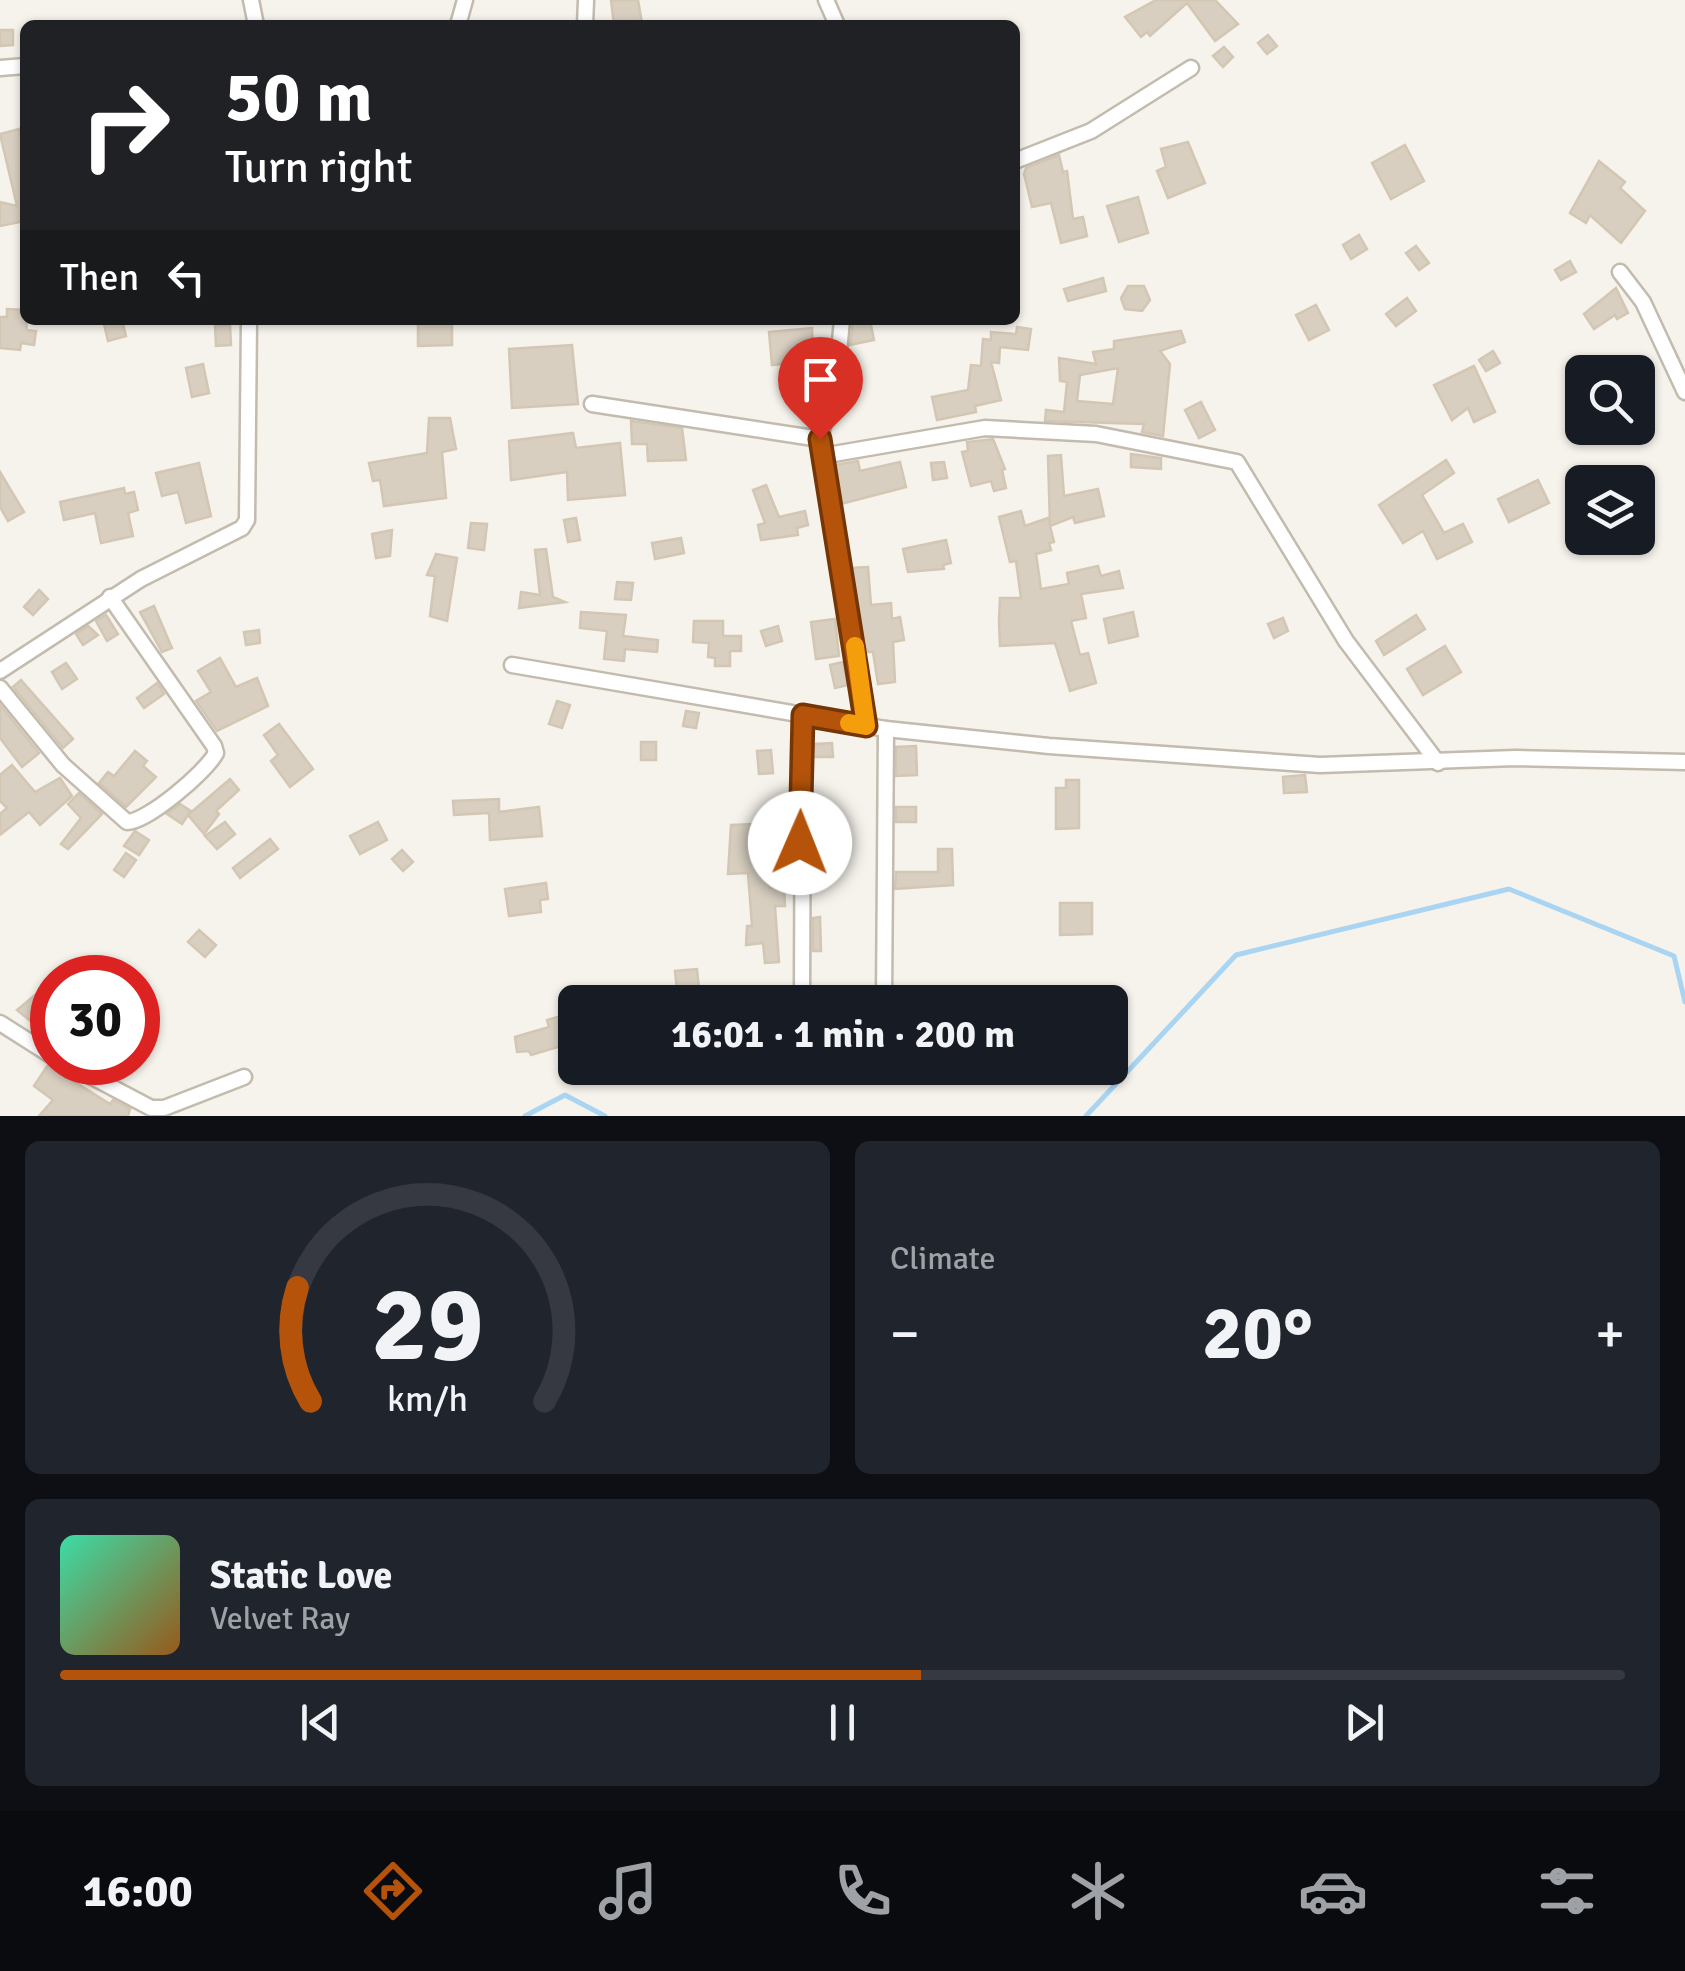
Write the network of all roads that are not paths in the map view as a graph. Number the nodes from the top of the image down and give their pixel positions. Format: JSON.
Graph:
{"nodes":[{"id":1,"x":1191,"y":68,"type":"dead end"},
{"id":2,"x":1020,"y":159,"type":"edge"},
{"id":3,"x":1620,"y":272,"type":"dead end"},
{"id":4,"x":249,"y":325,"type":"edge"},
{"id":5,"x":842,"y":325,"type":"edge"},
{"id":6,"x":1685,"y":392,"type":"edge"},
{"id":7,"x":592,"y":404,"type":"dead end"},
{"id":8,"x":820,"y":439,"type":"junction"},
{"id":9,"x":822,"y":456,"type":"junction"},
{"id":10,"x":110,"y":597,"type":"junction"},
{"id":11,"x":512,"y":665,"type":"dead end"},
{"id":12,"x":0,"y":672,"type":"edge"},
{"id":13,"x":0,"y":688,"type":"edge"},
{"id":14,"x":803,"y":715,"type":"junction"},
{"id":15,"x":866,"y":726,"type":"junction"},
{"id":16,"x":886,"y":729,"type":"junction"},
{"id":17,"x":1685,"y":762,"type":"edge"},
{"id":18,"x":1438,"y":763,"type":"junction"},
{"id":19,"x":802,"y":985,"type":"edge"},
{"id":20,"x":884,"y":985,"type":"edge"},
{"id":21,"x":0,"y":1022,"type":"edge"},
{"id":22,"x":30,"y":1042,"type":"edge"},
{"id":23,"x":244,"y":1076,"type":"dead end"},
{"id":24,"x":107,"y":1085,"type":"edge"}],
"edges":[{"from":1,"to":2,"type":"street"},
{"from":3,"to":6,"type":"street"},
{"from":4,"to":10,"type":"street"},
{"from":5,"to":8,"type":"street"},
{"from":7,"to":8,"type":"street"},
{"from":8,"to":9,"type":"street"},
{"from":9,"to":15,"type":"street"},
{"from":9,"to":18,"type":"street"},
{"from":10,"to":12,"type":"street"},
{"from":10,"to":13,"type":"street"},
{"from":11,"to":14,"type":"street"},
{"from":14,"to":15,"type":"street"},
{"from":14,"to":19,"type":"street"},
{"from":15,"to":16,"type":"street"},
{"from":16,"to":18,"type":"street"},
{"from":16,"to":20,"type":"street"},
{"from":17,"to":18,"type":"street"},
{"from":21,"to":22,"type":"street"},
{"from":23,"to":24,"type":"street"}]}
